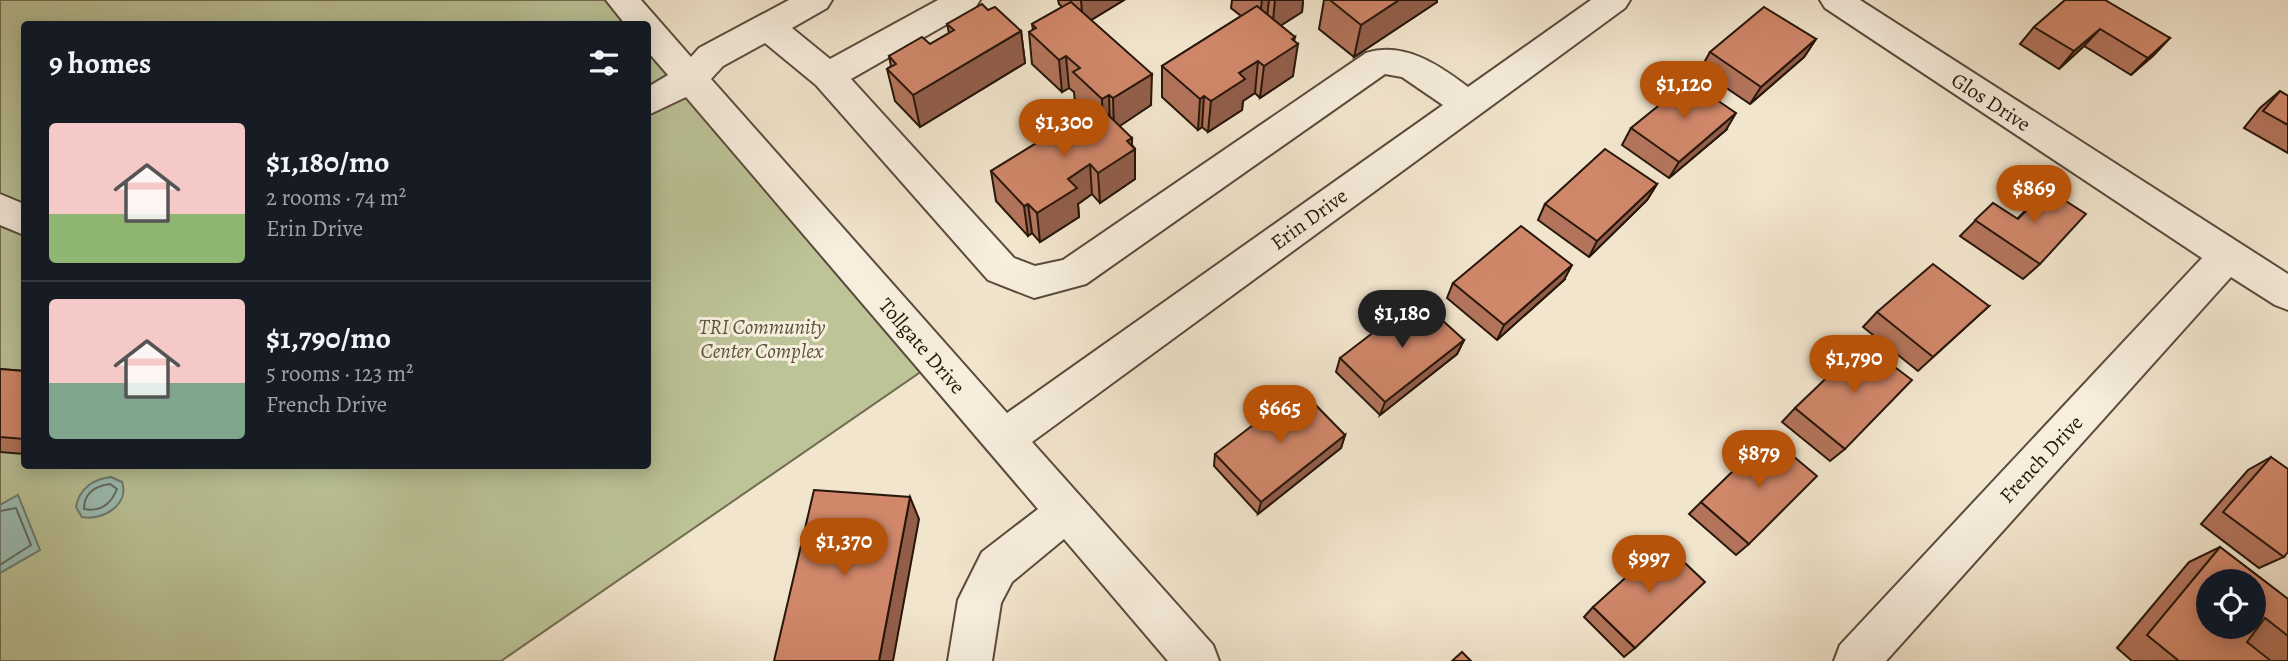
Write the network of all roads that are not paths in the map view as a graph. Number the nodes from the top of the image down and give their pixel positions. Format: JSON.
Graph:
{"nodes":[{"id":1,"x":622,"y":0,"type":"edge"},
{"id":2,"x":816,"y":0,"type":"edge"},
{"id":3,"x":964,"y":0,"type":"edge"},
{"id":4,"x":1614,"y":0,"type":"edge"},
{"id":5,"x":1836,"y":0,"type":"edge"},
{"id":6,"x":640,"y":21,"type":"edge"},
{"id":7,"x":767,"y":26,"type":"junction"},
{"id":8,"x":651,"y":34,"type":"edge"},
{"id":9,"x":828,"y":76,"type":"junction"},
{"id":10,"x":690,"y":79,"type":"junction"},
{"id":11,"x":651,"y":100,"type":"edge"},
{"id":12,"x":1467,"y":104,"type":"junction"},
{"id":13,"x":0,"y":209,"type":"edge"},
{"id":14,"x":21,"y":218,"type":"edge"},
{"id":15,"x":2227,"y":256,"type":"junction"},
{"id":16,"x":2288,"y":294,"type":"edge"},
{"id":17,"x":1004,"y":438,"type":"junction"},
{"id":18,"x":1068,"y":510,"type":"junction"},
{"id":19,"x":970,"y":661,"type":"edge"},
{"id":20,"x":1197,"y":661,"type":"edge"},
{"id":21,"x":1856,"y":661,"type":"edge"}],
"edges":[{"from":1,"to":6,"type":"street"},
{"from":2,"to":7,"type":"street"},
{"from":3,"to":9,"type":"street"},
{"from":4,"to":12,"type":"street","name":"Erin Drive"},
{"from":5,"to":15,"type":"street","name":"Glos Drive"},
{"from":7,"to":9,"type":"street"},
{"from":7,"to":10,"type":"street"},
{"from":8,"to":10,"type":"street","name":"Tollgate Drive"},
{"from":9,"to":12,"type":"street"},
{"from":10,"to":11,"type":"street"},
{"from":10,"to":17,"type":"street","name":"Tollgate Drive"},
{"from":12,"to":17,"type":"street","name":"Erin Drive"},
{"from":13,"to":14,"type":"street"},
{"from":15,"to":16,"type":"street","name":"Glos Drive"},
{"from":15,"to":21,"type":"street","name":"French Drive"},
{"from":17,"to":18,"type":"street","name":"Tollgate Drive"},
{"from":18,"to":19,"type":"street"},
{"from":18,"to":20,"type":"street","name":"Tollgate Drive"}]}
